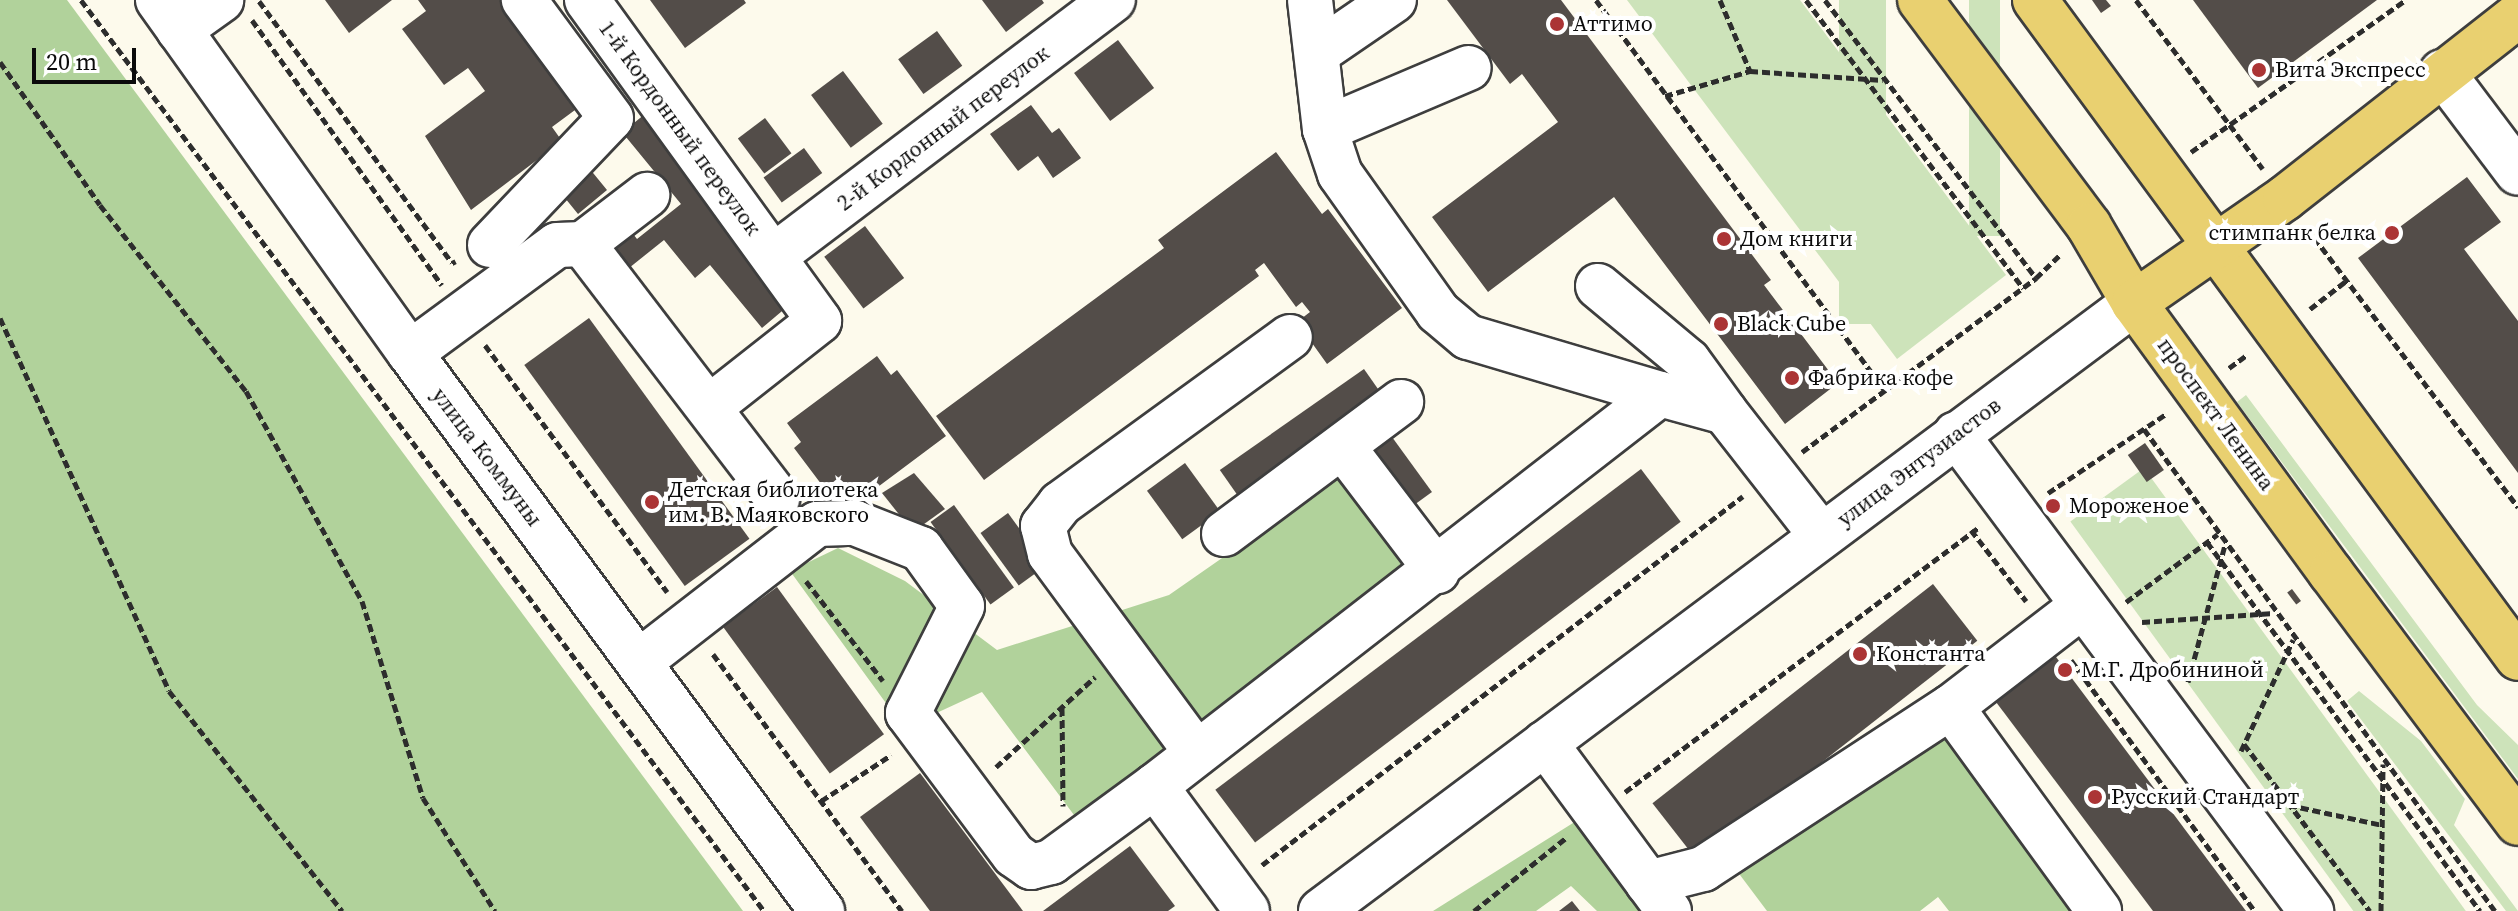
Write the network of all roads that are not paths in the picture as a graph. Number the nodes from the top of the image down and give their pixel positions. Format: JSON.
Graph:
{"nodes":[{"id":1,"x":524,"y":0,"type":"edge"},
{"id":2,"x":587,"y":0,"type":"edge"},
{"id":3,"x":1113,"y":0,"type":"edge"},
{"id":4,"x":1310,"y":0,"type":"edge"},
{"id":5,"x":1394,"y":0,"type":"edge"},
{"id":6,"x":1920,"y":0,"type":"edge"},
{"id":7,"x":2035,"y":0,"type":"edge"},
{"id":8,"x":234,"y":6,"type":"edge"},
{"id":9,"x":168,"y":15,"type":"edge"},
{"id":10,"x":2518,"y":15,"type":"edge"},
{"id":11,"x":1318,"y":52,"type":"junction"},
{"id":12,"x":1469,"y":68,"type":"dead end"},
{"id":13,"x":2442,"y":72,"type":"junction"},
{"id":14,"x":1325,"y":129,"type":"junction"},
{"id":15,"x":2518,"y":173,"type":"edge"},
{"id":16,"x":647,"y":195,"type":"dead end"},
{"id":17,"x":583,"y":244,"type":"junction"},
{"id":18,"x":490,"y":245,"type":"road end"},
{"id":19,"x":2216,"y":247,"type":"junction"},
{"id":20,"x":774,"y":256,"type":"junction"},
{"id":21,"x":1598,"y":286,"type":"dead end"},
{"id":22,"x":2134,"y":303,"type":"junction"},
{"id":23,"x":1290,"y":337,"type":"dead end"},
{"id":24,"x":410,"y":353,"type":"junction"},
{"id":25,"x":1660,"y":394,"type":"junction"},
{"id":26,"x":1401,"y":402,"type":"dead end"},
{"id":27,"x":711,"y":406,"type":"junction"},
{"id":28,"x":1725,"y":412,"type":"junction"},
{"id":29,"x":1956,"y":434,"type":"junction"},
{"id":30,"x":1343,"y":447,"type":"junction"},
{"id":31,"x":777,"y":498,"type":"dead end"},
{"id":32,"x":1224,"y":534,"type":"dead end"},
{"id":33,"x":1821,"y":535,"type":"junction"},
{"id":34,"x":1437,"y":571,"type":"junction"},
{"id":35,"x":2075,"y":621,"type":"junction"},
{"id":36,"x":2516,"y":653,"type":"edge"},
{"id":37,"x":639,"y":662,"type":"junction"},
{"id":38,"x":1951,"y":707,"type":"junction"},
{"id":39,"x":1545,"y":743,"type":"junction"},
{"id":40,"x":1196,"y":752,"type":"junction"},
{"id":41,"x":1155,"y":786,"type":"junction"},
{"id":42,"x":2518,"y":823,"type":"edge"},
{"id":43,"x":1659,"y":897,"type":"edge"},
{"id":44,"x":822,"y":911,"type":"edge"},
{"id":45,"x":1247,"y":911,"type":"edge"},
{"id":46,"x":1321,"y":911,"type":"edge"},
{"id":47,"x":2099,"y":911,"type":"edge"},
{"id":48,"x":2311,"y":911,"type":"edge"}],
"edges":[{"from":1,"to":18,"type":"street"},
{"from":2,"to":20,"type":"street","name":"1-й Кордонный переулок"},
{"from":3,"to":20,"type":"street","name":"2-й Кордонный переулок"},
{"from":4,"to":11,"type":"street"},
{"from":5,"to":11,"type":"street"},
{"from":6,"to":22,"type":"main road","name":"проспект Ленина"},
{"from":7,"to":19,"type":"main road"},
{"from":8,"to":9,"type":"street"},
{"from":9,"to":24,"type":"street","name":"улица Коммуны"},
{"from":10,"to":13,"type":"main road","name":"улица Энтузиастов"},
{"from":11,"to":14,"type":"street"},
{"from":12,"to":14,"type":"street"},
{"from":13,"to":15,"type":"street"},
{"from":13,"to":19,"type":"main road","name":"улица Энтузиастов"},
{"from":14,"to":25,"type":"street"},
{"from":16,"to":17,"type":"street"},
{"from":17,"to":24,"type":"street"},
{"from":17,"to":27,"type":"street"},
{"from":19,"to":22,"type":"main road","name":"улица Энтузиастов"},
{"from":19,"to":36,"type":"main road"},
{"from":20,"to":27,"type":"street","name":"1-й Кордонный переулок"},
{"from":21,"to":28,"type":"street"},
{"from":22,"to":29,"type":"street","name":"улица Энтузиастов"},
{"from":22,"to":42,"type":"main road","name":"проспект Ленина"},
{"from":23,"to":40,"type":"street"},
{"from":24,"to":37,"type":"street","name":"улица Коммуны"},
{"from":25,"to":28,"type":"street"},
{"from":25,"to":34,"type":"street"},
{"from":26,"to":30,"type":"street"},
{"from":27,"to":31,"type":"street"},
{"from":28,"to":33,"type":"street"},
{"from":29,"to":33,"type":"street","name":"улица Энтузиастов"},
{"from":29,"to":35,"type":"street"},
{"from":30,"to":32,"type":"street"},
{"from":30,"to":34,"type":"street"},
{"from":33,"to":39,"type":"street","name":"улица Энтузиастов"},
{"from":34,"to":40,"type":"street"},
{"from":35,"to":38,"type":"street"},
{"from":35,"to":48,"type":"street"},
{"from":37,"to":41,"type":"street"},
{"from":37,"to":44,"type":"street","name":"улица Коммуны"},
{"from":38,"to":43,"type":"street"},
{"from":38,"to":47,"type":"street"},
{"from":39,"to":43,"type":"street"},
{"from":39,"to":46,"type":"street","name":"улица Энтузиастов"},
{"from":40,"to":41,"type":"street"},
{"from":41,"to":45,"type":"street"}]}
